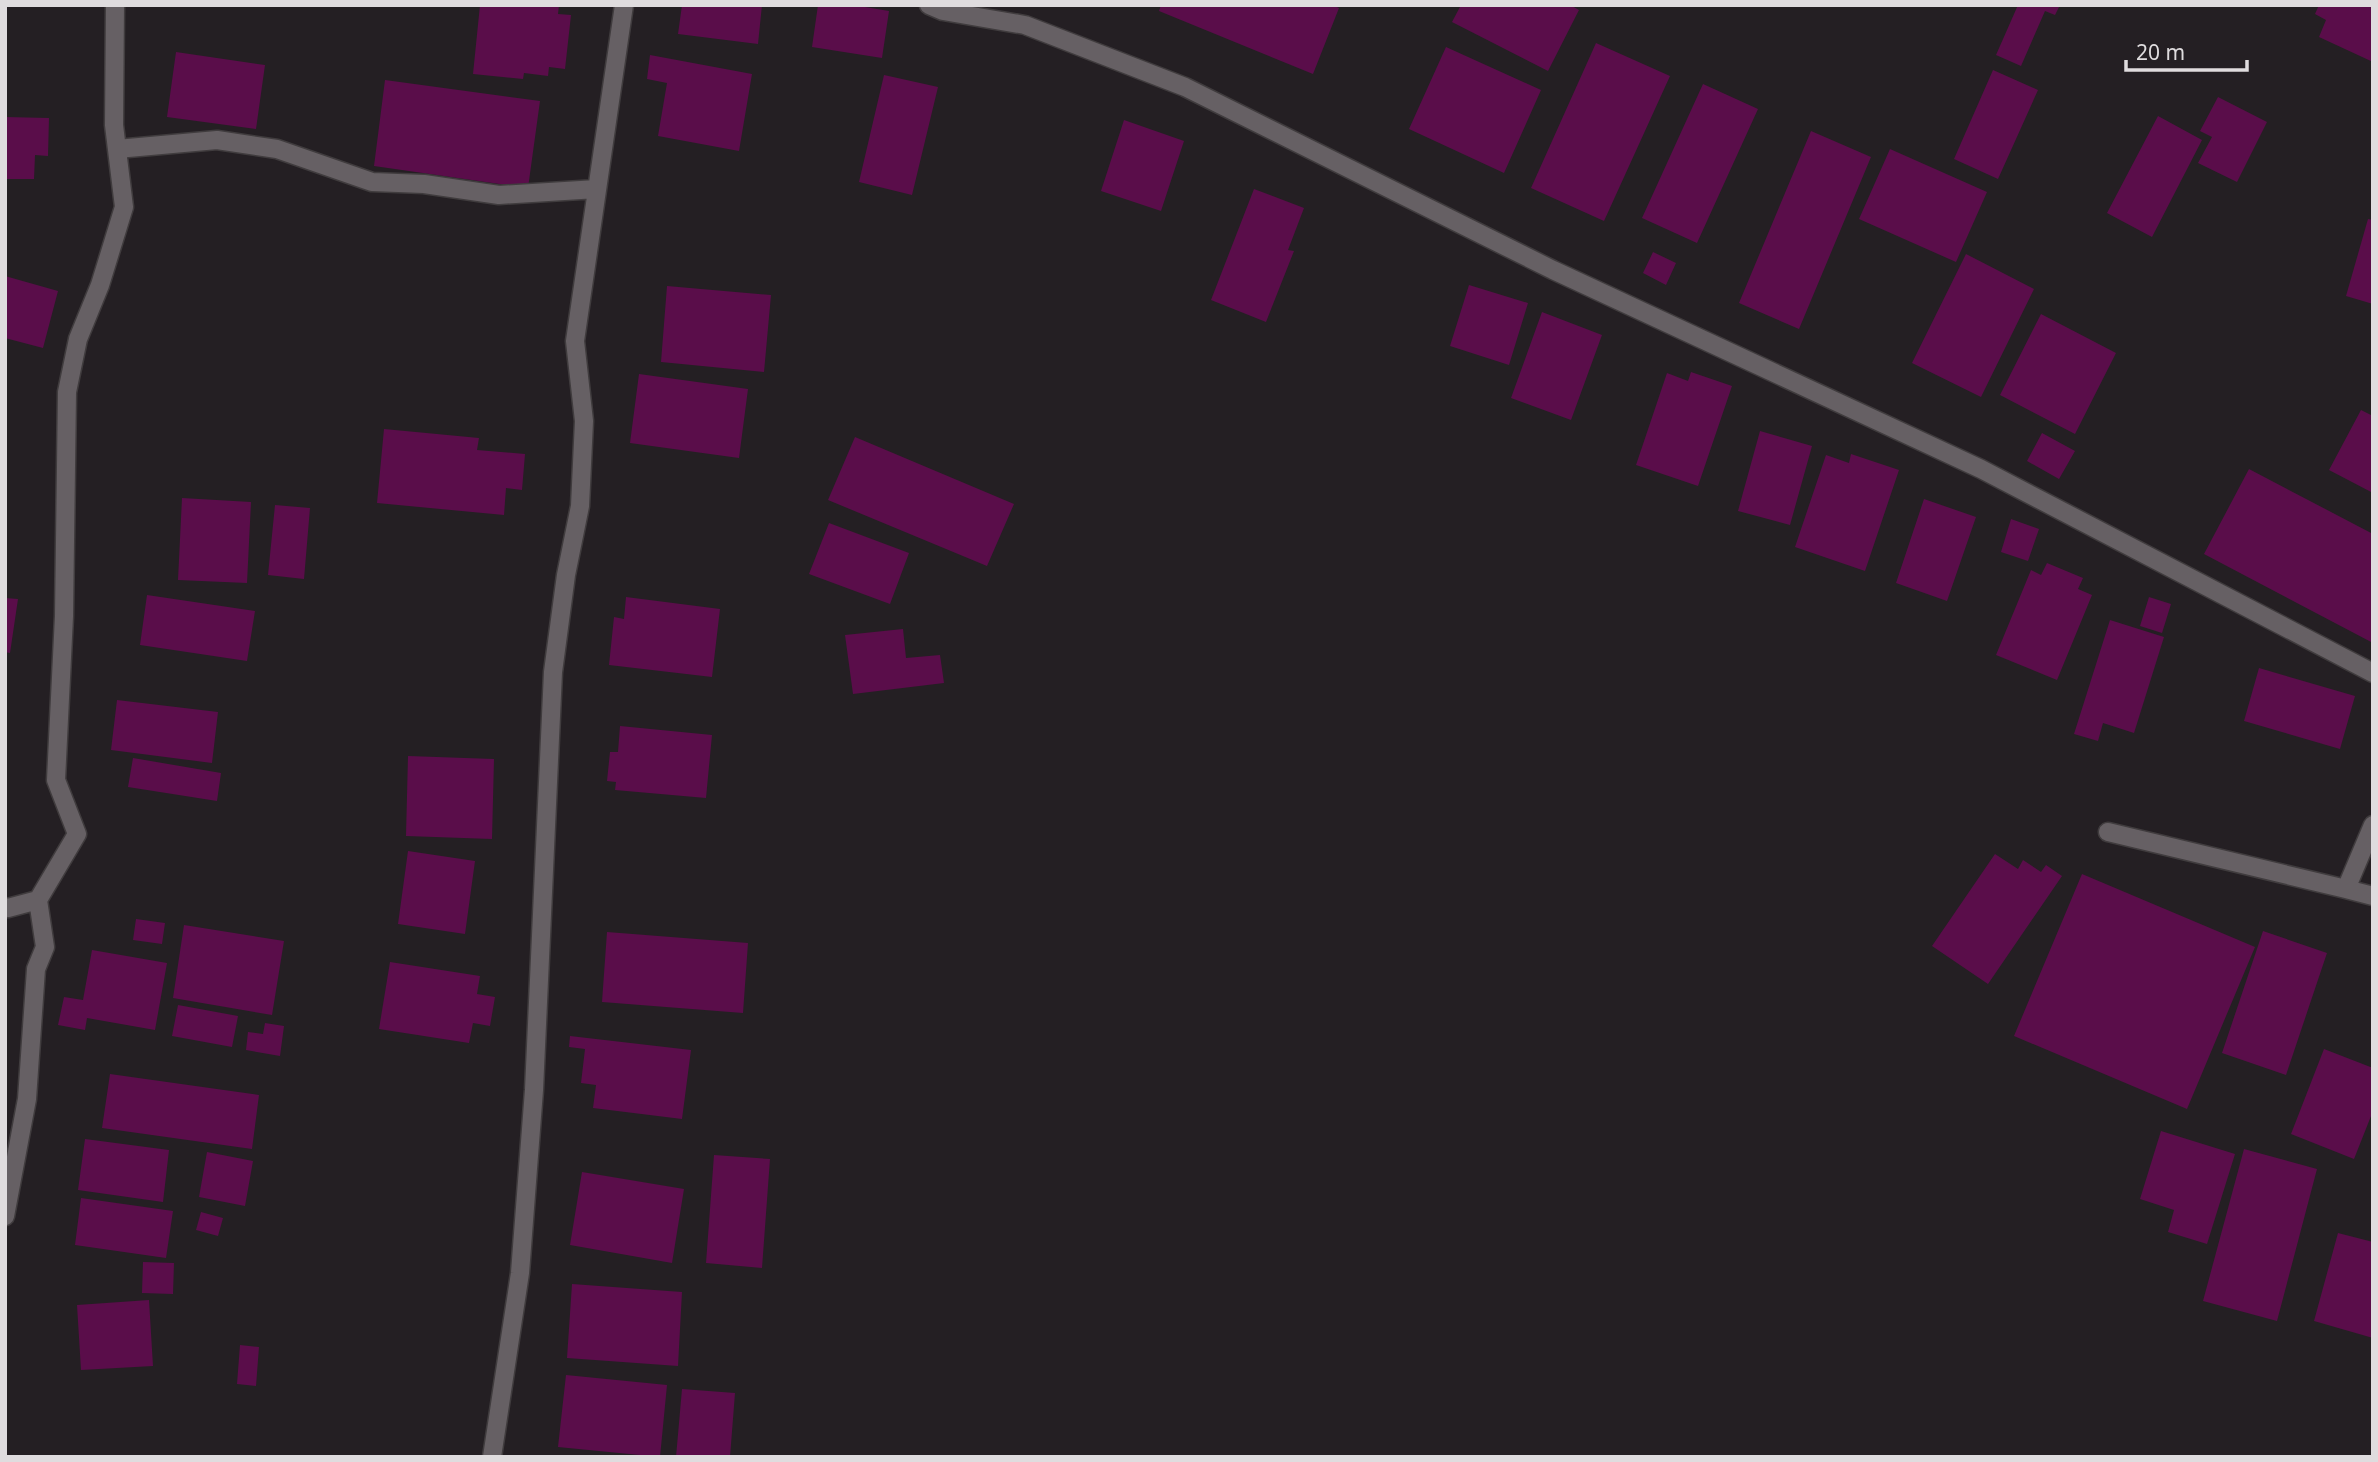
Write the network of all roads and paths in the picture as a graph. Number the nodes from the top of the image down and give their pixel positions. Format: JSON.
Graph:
{"nodes":[{"id":1,"x":115,"y":5,"type":"edge"},
{"id":2,"x":624,"y":5,"type":"edge"},
{"id":3,"x":929,"y":5,"type":"edge"},
{"id":4,"x":117,"y":149,"type":"junction"},
{"id":5,"x":597,"y":190,"type":"junction"},
{"id":6,"x":2373,"y":673,"type":"edge"},
{"id":7,"x":2373,"y":825,"type":"edge"},
{"id":8,"x":2108,"y":832,"type":"dead end"},
{"id":9,"x":2346,"y":889,"type":"junction"},
{"id":10,"x":2373,"y":896,"type":"edge"},
{"id":11,"x":38,"y":900,"type":"junction"},
{"id":12,"x":5,"y":907,"type":"edge"},
{"id":13,"x":5,"y":1216,"type":"edge"},
{"id":14,"x":492,"y":1457,"type":"edge"}],
"edges":[{"from":1,"to":4,"type":"street"},
{"from":2,"to":5,"type":"street"},
{"from":3,"to":6,"type":"street"},
{"from":4,"to":5,"type":"street"},
{"from":4,"to":11,"type":"street"},
{"from":5,"to":14,"type":"street"},
{"from":7,"to":9,"type":"street"},
{"from":8,"to":9,"type":"street"},
{"from":9,"to":10,"type":"street"},
{"from":11,"to":12,"type":"street"},
{"from":11,"to":13,"type":"street"}]}
